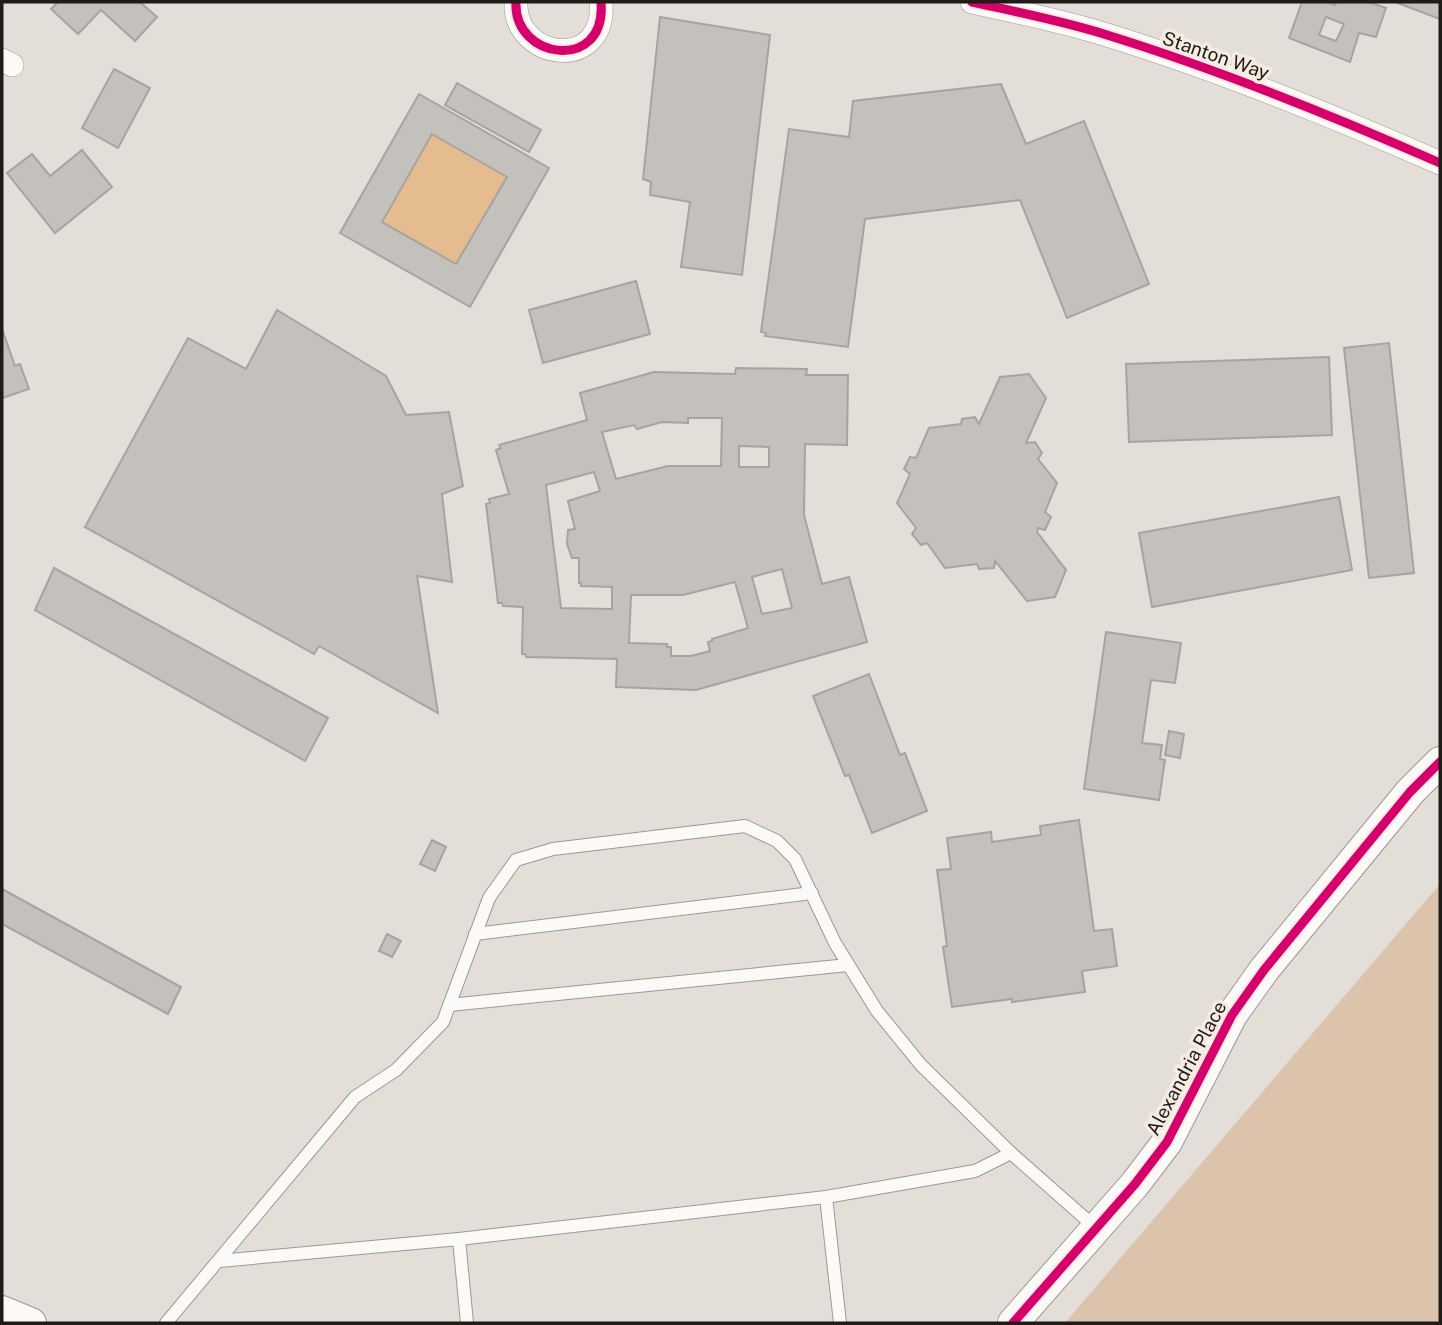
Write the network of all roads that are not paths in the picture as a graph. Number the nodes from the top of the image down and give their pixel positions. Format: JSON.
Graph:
{"nodes":[{"id":1,"x":516,"y":2,"type":"edge"},
{"id":2,"x":601,"y":2,"type":"edge"},
{"id":3,"x":972,"y":2,"type":"edge"},
{"id":4,"x":1440,"y":163,"type":"edge"},
{"id":5,"x":1440,"y":762,"type":"edge"},
{"id":6,"x":812,"y":893,"type":"junction"},
{"id":7,"x":475,"y":934,"type":"junction"},
{"id":8,"x":848,"y":965,"type":"junction"},
{"id":9,"x":449,"y":1005,"type":"junction"},
{"id":10,"x":1011,"y":1153,"type":"junction"},
{"id":11,"x":826,"y":1196,"type":"junction"},
{"id":12,"x":1097,"y":1228,"type":"junction"},
{"id":13,"x":459,"y":1239,"type":"junction"},
{"id":14,"x":219,"y":1261,"type":"junction"},
{"id":15,"x":2,"y":1311,"type":"edge"},
{"id":16,"x":31,"y":1323,"type":"edge"},
{"id":17,"x":166,"y":1323,"type":"edge"},
{"id":18,"x":467,"y":1323,"type":"edge"},
{"id":19,"x":840,"y":1323,"type":"edge"},
{"id":20,"x":1013,"y":1323,"type":"edge"}],
"edges":[{"from":1,"to":2,"type":"street"},
{"from":3,"to":4,"type":"street","name":"Stanton Way"},
{"from":5,"to":12,"type":"street","name":"Alexandria Place"},
{"from":6,"to":7,"type":"lane"},
{"from":6,"to":7,"type":"lane"},
{"from":6,"to":8,"type":"lane"},
{"from":7,"to":9,"type":"lane"},
{"from":8,"to":9,"type":"lane"},
{"from":8,"to":10,"type":"lane"},
{"from":9,"to":14,"type":"lane"},
{"from":10,"to":11,"type":"lane"},
{"from":10,"to":12,"type":"lane"},
{"from":11,"to":13,"type":"lane"},
{"from":11,"to":19,"type":"lane"},
{"from":12,"to":20,"type":"street","name":"Alexandria Place"},
{"from":13,"to":14,"type":"lane"},
{"from":13,"to":18,"type":"lane"},
{"from":14,"to":17,"type":"lane"},
{"from":15,"to":16,"type":"street"}]}
